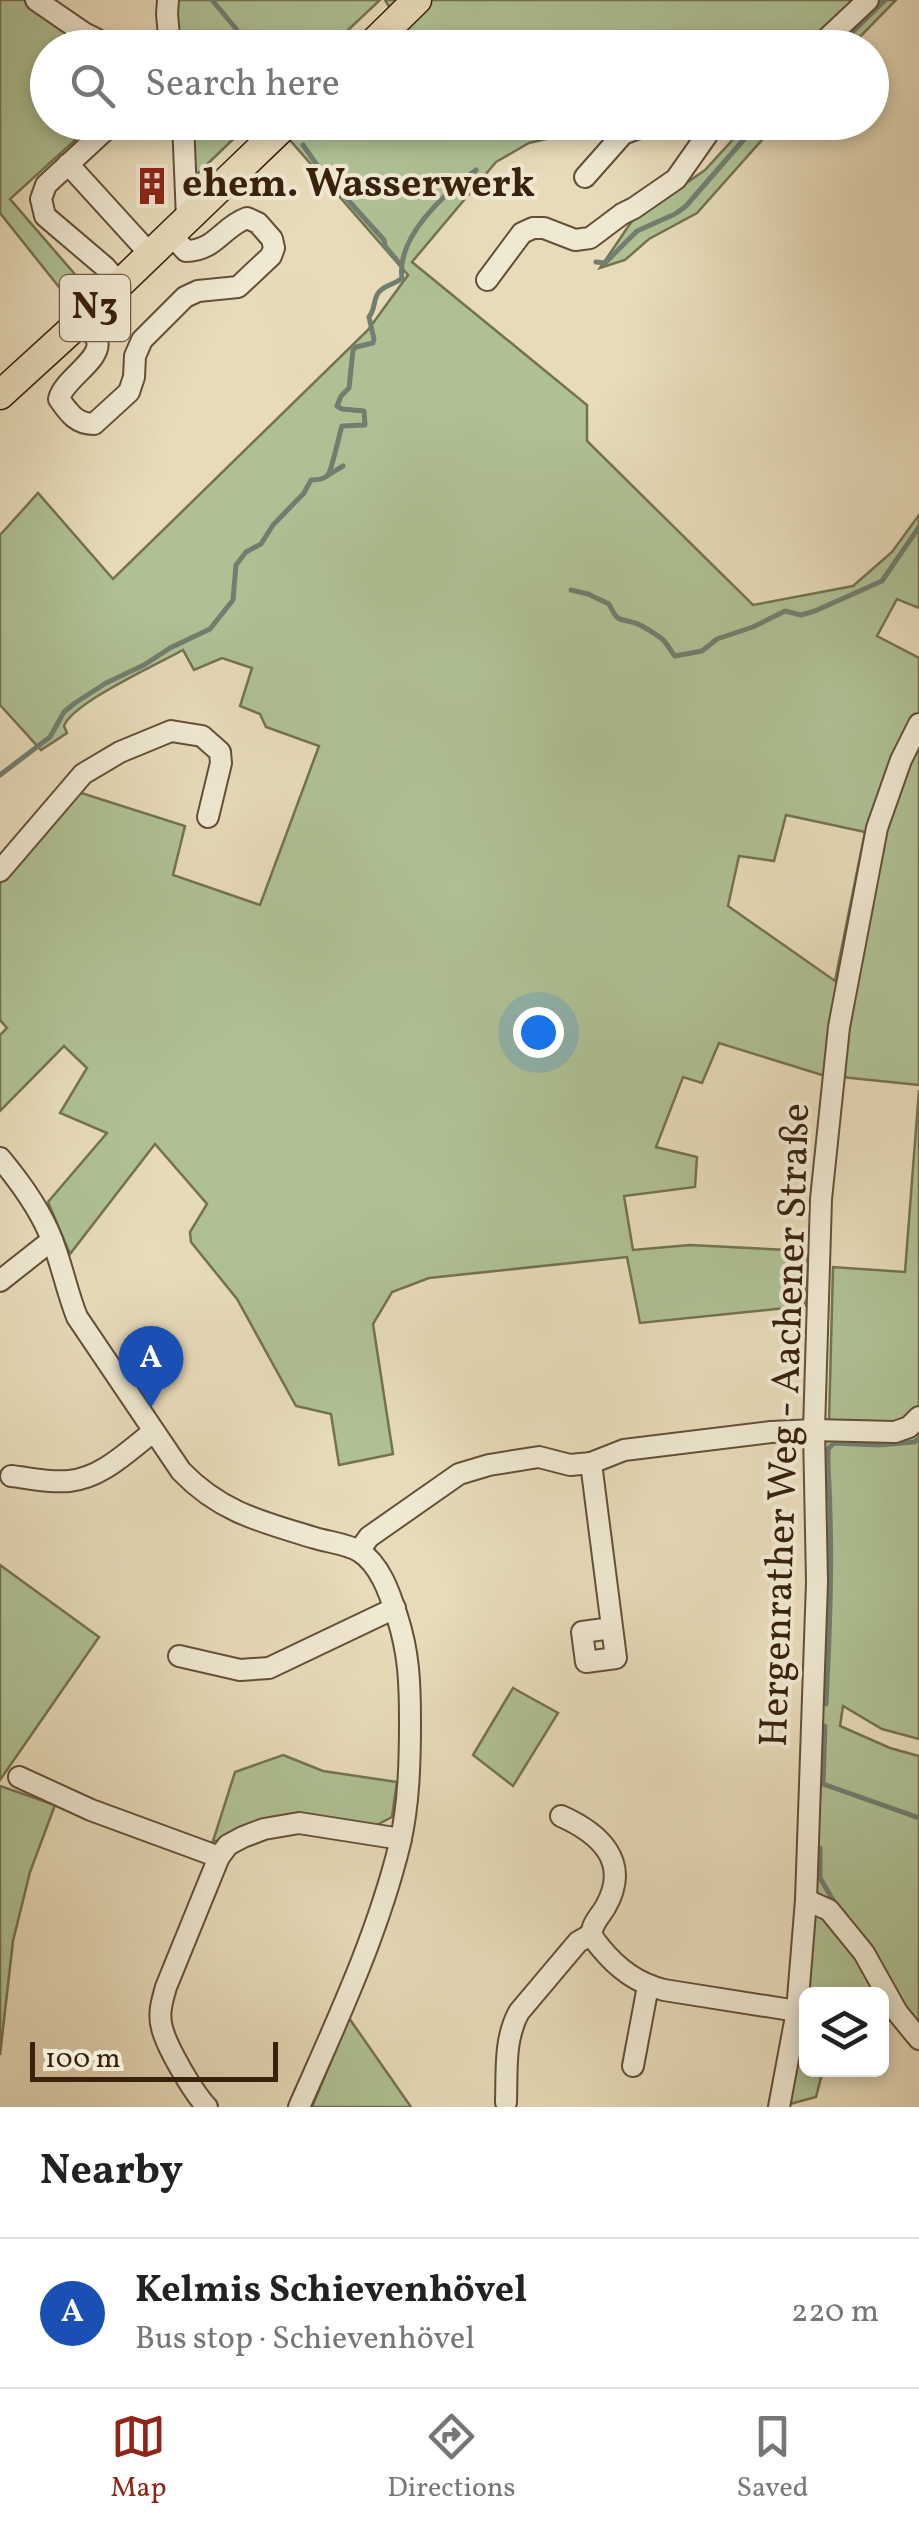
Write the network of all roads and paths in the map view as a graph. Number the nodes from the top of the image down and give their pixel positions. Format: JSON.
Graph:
{"nodes":[{"id":1,"x":36,"y":0,"type":"edge"},
{"id":2,"x":168,"y":0,"type":"edge"},
{"id":3,"x":417,"y":0,"type":"edge"},
{"id":4,"x":868,"y":0,"type":"edge"},
{"id":5,"x":81,"y":30,"type":"edge"},
{"id":6,"x":168,"y":30,"type":"edge"},
{"id":7,"x":386,"y":30,"type":"edge"},
{"id":8,"x":836,"y":30,"type":"edge"},
{"id":9,"x":94,"y":140,"type":"edge"},
{"id":10,"x":181,"y":140,"type":"edge"},
{"id":11,"x":269,"y":140,"type":"edge"},
{"id":12,"x":618,"y":140,"type":"edge"},
{"id":13,"x":703,"y":140,"type":"edge"},
{"id":14,"x":68,"y":164,"type":"junction"},
{"id":15,"x":585,"y":177,"type":"dead end"},
{"id":16,"x":169,"y":236,"type":"junction"},
{"id":17,"x":488,"y":280,"type":"dead end"},
{"id":18,"x":120,"y":284,"type":"junction"},
{"id":19,"x":82,"y":321,"type":"junction"},
{"id":20,"x":0,"y":395,"type":"edge"},
{"id":21,"x":919,"y":724,"type":"edge"},
{"id":22,"x":208,"y":817,"type":"dead end"},
{"id":23,"x":0,"y":871,"type":"edge"},
{"id":24,"x":0,"y":1158,"type":"edge"},
{"id":25,"x":52,"y":1240,"type":"junction"},
{"id":26,"x":0,"y":1281,"type":"edge"},
{"id":27,"x":919,"y":1417,"type":"edge"},
{"id":28,"x":814,"y":1430,"type":"junction"},
{"id":29,"x":153,"y":1432,"type":"junction"},
{"id":30,"x":590,"y":1463,"type":"junction"},
{"id":31,"x":12,"y":1476,"type":"dead end"},
{"id":32,"x":359,"y":1552,"type":"junction"},
{"id":33,"x":395,"y":1608,"type":"junction"},
{"id":34,"x":612,"y":1628,"type":"dead end"},
{"id":35,"x":179,"y":1656,"type":"dead end"},
{"id":36,"x":19,"y":1777,"type":"dead end"},
{"id":37,"x":560,"y":1816,"type":"dead end"},
{"id":38,"x":401,"y":1839,"type":"junction"},
{"id":39,"x":219,"y":1857,"type":"junction"},
{"id":40,"x":806,"y":1900,"type":"junction"},
{"id":41,"x":592,"y":1934,"type":"junction"},
{"id":42,"x":648,"y":1986,"type":"junction"},
{"id":43,"x":797,"y":2011,"type":"junction"},
{"id":44,"x":919,"y":2039,"type":"edge"},
{"id":45,"x":633,"y":2066,"type":"dead end"},
{"id":46,"x":506,"y":2102,"type":"dead end"},
{"id":47,"x":206,"y":2107,"type":"edge"},
{"id":48,"x":300,"y":2107,"type":"edge"},
{"id":49,"x":779,"y":2107,"type":"edge"}],
"edges":[{"from":1,"to":5,"type":"street"},
{"from":2,"to":6,"type":"street"},
{"from":3,"to":7,"type":"main road"},
{"from":4,"to":8,"type":"street"},
{"from":9,"to":14,"type":"street"},
{"from":10,"to":16,"type":"street"},
{"from":11,"to":16,"type":"main road"},
{"from":12,"to":15,"type":"street"},
{"from":13,"to":17,"type":"street"},
{"from":14,"to":16,"type":"street"},
{"from":14,"to":18,"type":"street"},
{"from":16,"to":18,"type":"main road","number":"N3"},
{"from":16,"to":19,"type":"street"},
{"from":18,"to":19,"type":"main road","number":"N3"},
{"from":19,"to":20,"type":"main road","number":"N3"},
{"from":21,"to":28,"type":"street","name":"Hergenrather Weg - Aachener Straße"},
{"from":22,"to":23,"type":"street"},
{"from":24,"to":25,"type":"street"},
{"from":25,"to":26,"type":"street"},
{"from":25,"to":29,"type":"street"},
{"from":27,"to":28,"type":"street"},
{"from":28,"to":30,"type":"street"},
{"from":28,"to":40,"type":"street","name":"Hergenrather Weg - Aachener Straße"},
{"from":29,"to":31,"type":"street"},
{"from":29,"to":32,"type":"street"},
{"from":30,"to":32,"type":"street"},
{"from":30,"to":34,"type":"street"},
{"from":32,"to":33,"type":"street"},
{"from":33,"to":35,"type":"street"},
{"from":33,"to":38,"type":"street"},
{"from":36,"to":39,"type":"street"},
{"from":37,"to":41,"type":"street"},
{"from":38,"to":39,"type":"street"},
{"from":38,"to":48,"type":"street"},
{"from":39,"to":47,"type":"street"},
{"from":40,"to":43,"type":"street","name":"Hergenrather Weg - Aachener Straße"},
{"from":40,"to":44,"type":"street"},
{"from":41,"to":42,"type":"street"},
{"from":41,"to":46,"type":"street"},
{"from":42,"to":43,"type":"street"},
{"from":42,"to":45,"type":"street"},
{"from":43,"to":49,"type":"street","name":"Hergenrather Weg - Aachener Straße"}]}
